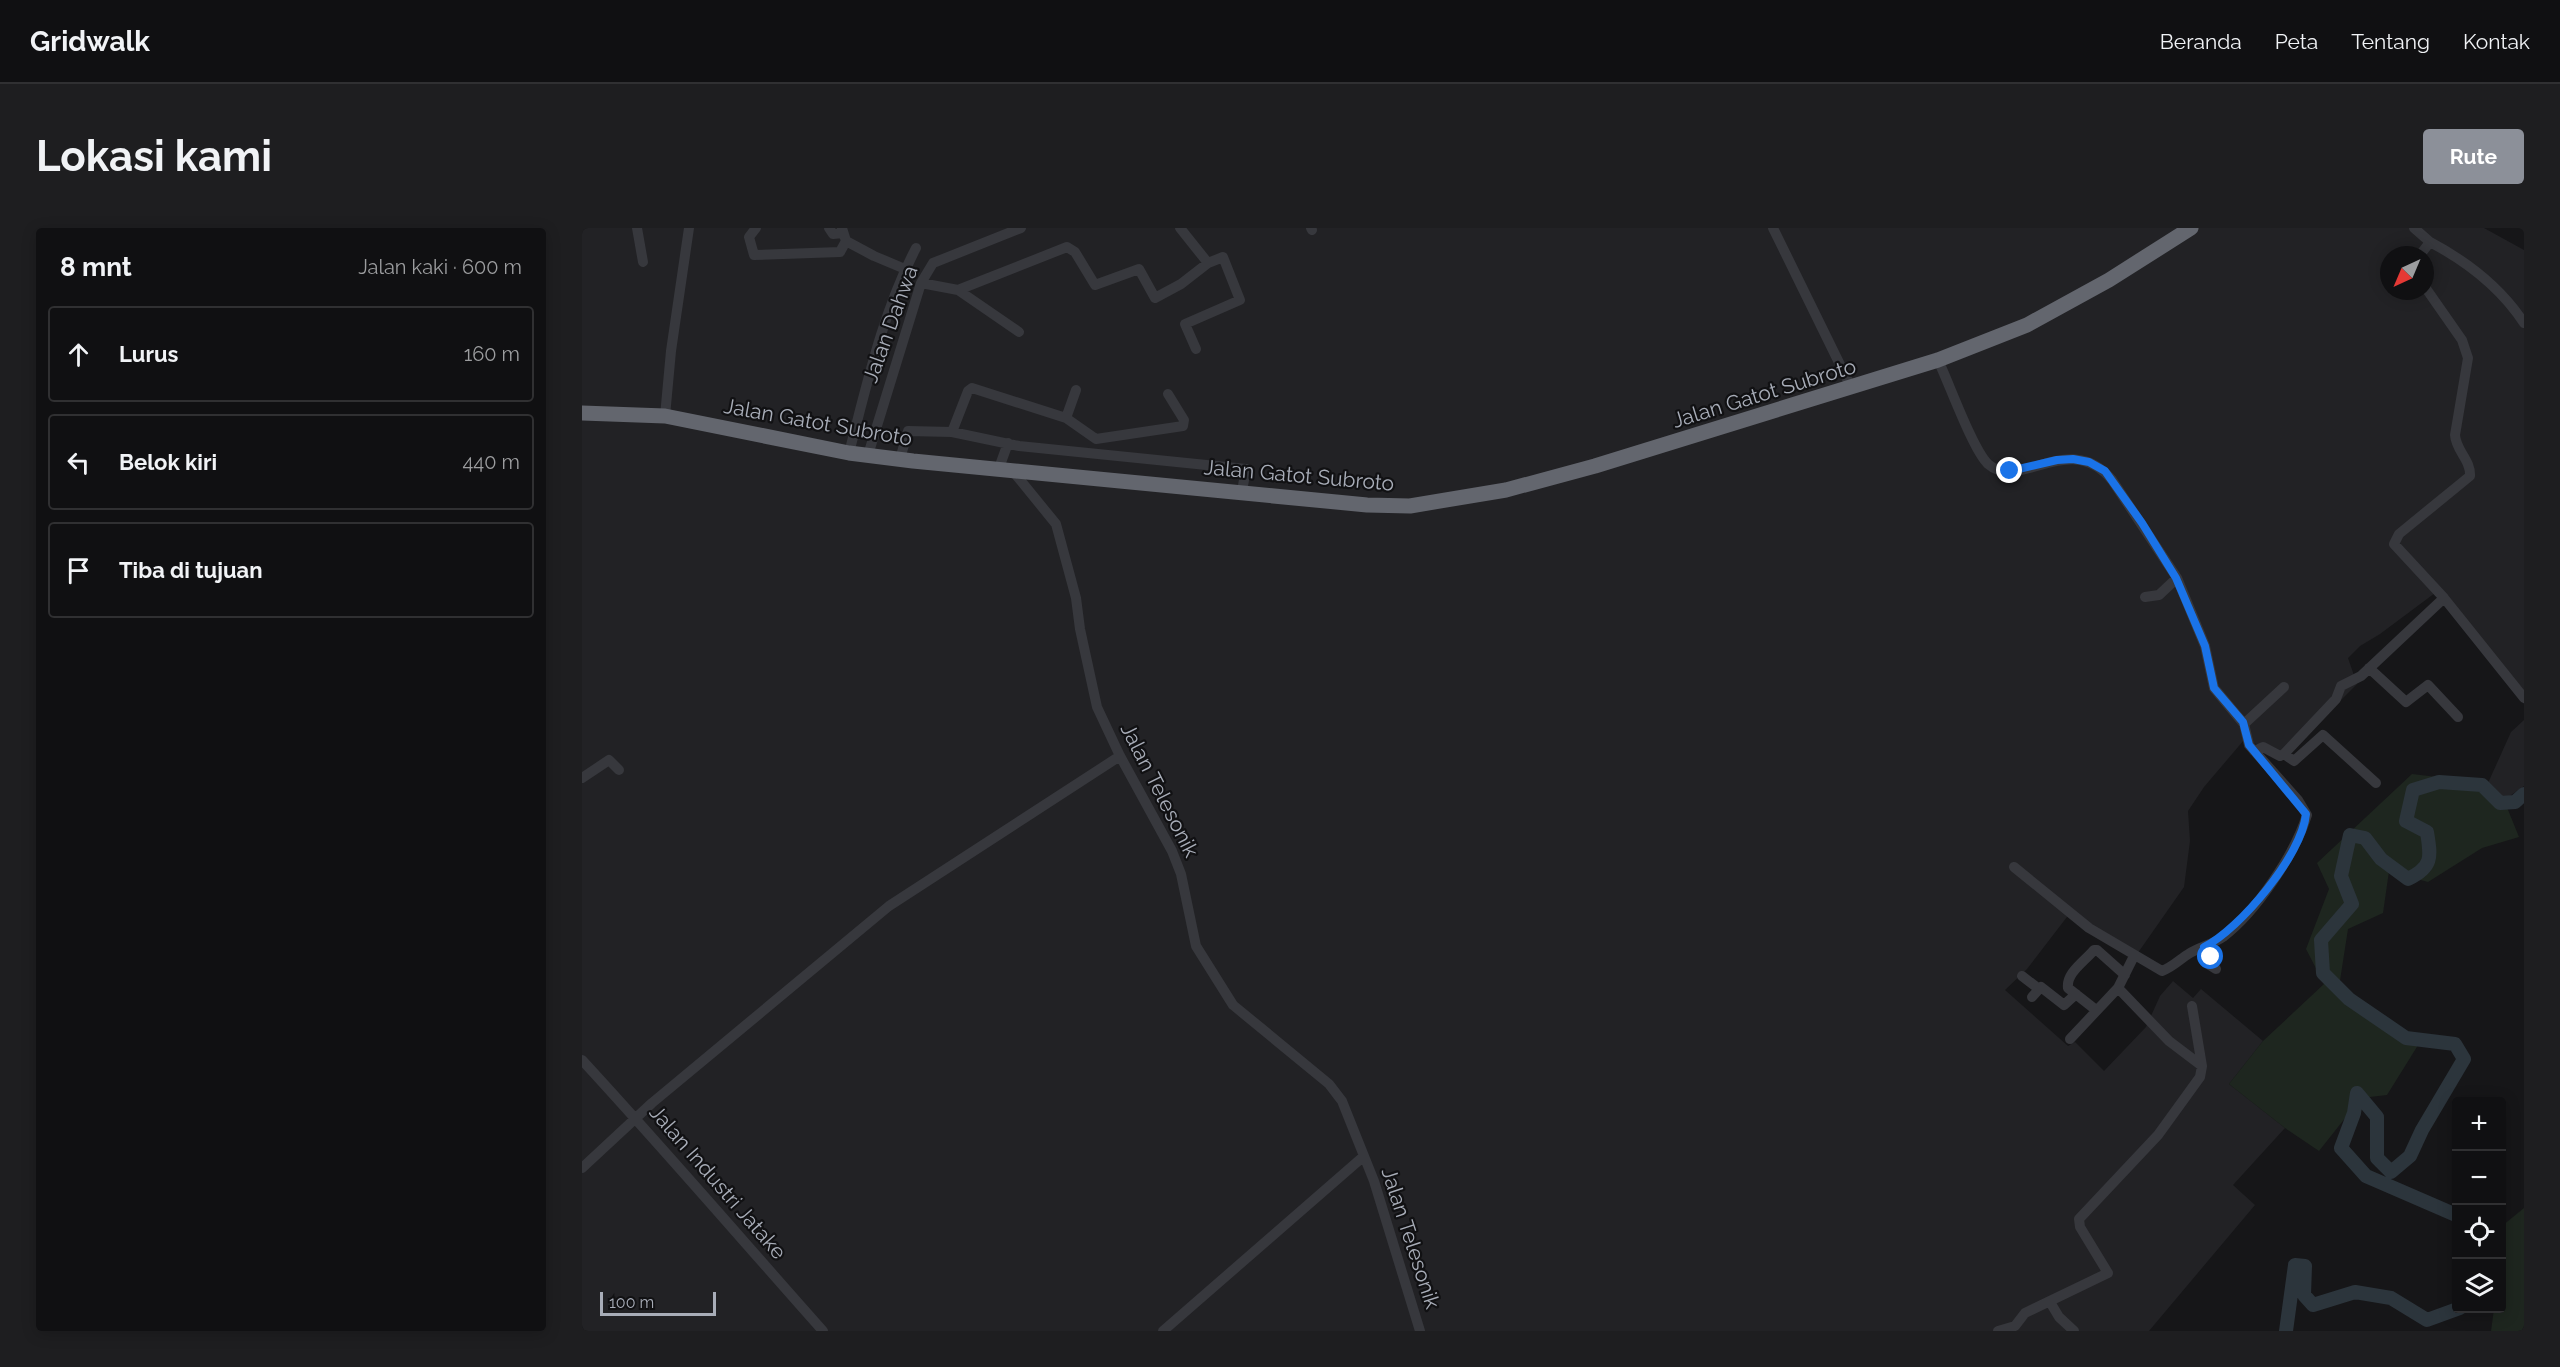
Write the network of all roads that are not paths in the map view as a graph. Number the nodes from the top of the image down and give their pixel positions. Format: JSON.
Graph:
{"nodes":[{"id":1,"x":637,"y":228,"type":"edge"},
{"id":2,"x":689,"y":228,"type":"edge"},
{"id":3,"x":756,"y":228,"type":"edge"},
{"id":4,"x":829,"y":228,"type":"edge"},
{"id":5,"x":1021,"y":228,"type":"edge"},
{"id":6,"x":1180,"y":228,"type":"edge"},
{"id":7,"x":1773,"y":228,"type":"edge"},
{"id":8,"x":2191,"y":228,"type":"edge"},
{"id":9,"x":2414,"y":228,"type":"edge"},
{"id":10,"x":843,"y":234,"type":"edge"},
{"id":11,"x":2430,"y":242,"type":"junction"},
{"id":12,"x":2427,"y":246,"type":"edge"},
{"id":13,"x":916,"y":248,"type":"dead end"},
{"id":14,"x":643,"y":262,"type":"dead end"},
{"id":15,"x":1208,"y":263,"type":"junction"},
{"id":16,"x":905,"y":269,"type":"junction"},
{"id":17,"x":921,"y":283,"type":"junction"},
{"id":18,"x":958,"y":290,"type":"junction"},
{"id":19,"x":2434,"y":300,"type":"edge"},
{"id":20,"x":2524,"y":323,"type":"edge"},
{"id":21,"x":1019,"y":332,"type":"dead end"},
{"id":22,"x":1196,"y":349,"type":"dead end"},
{"id":23,"x":1938,"y":360,"type":"junction"},
{"id":24,"x":1851,"y":387,"type":"junction"},
{"id":25,"x":1076,"y":390,"type":"dead end"},
{"id":26,"x":1168,"y":394,"type":"dead end"},
{"id":27,"x":582,"y":413,"type":"edge"},
{"id":28,"x":665,"y":416,"type":"junction"},
{"id":29,"x":1066,"y":418,"type":"junction"},
{"id":30,"x":952,"y":432,"type":"junction"},
{"id":31,"x":1008,"y":443,"type":"junction"},
{"id":32,"x":849,"y":453,"type":"junction"},
{"id":33,"x":868,"y":455,"type":"junction"},
{"id":34,"x":900,"y":459,"type":"junction"},
{"id":35,"x":1005,"y":469,"type":"junction"},
{"id":36,"x":1242,"y":491,"type":"junction"},
{"id":37,"x":2176,"y":578,"type":"junction"},
{"id":38,"x":2145,"y":597,"type":"dead end"},
{"id":39,"x":2444,"y":598,"type":"junction"},
{"id":40,"x":2369,"y":668,"type":"junction"},
{"id":41,"x":2284,"y":687,"type":"dead end"},
{"id":42,"x":2524,"y":698,"type":"edge"},
{"id":43,"x":2457,"y":717,"type":"dead end"},
{"id":44,"x":2244,"y":724,"type":"junction"},
{"id":45,"x":2254,"y":751,"type":"junction"},
{"id":46,"x":2284,"y":754,"type":"junction"},
{"id":47,"x":1120,"y":756,"type":"junction"},
{"id":48,"x":619,"y":770,"type":"dead end"},
{"id":49,"x":582,"y":778,"type":"edge"},
{"id":50,"x":2376,"y":783,"type":"dead end"},
{"id":51,"x":2014,"y":867,"type":"dead end"},
{"id":52,"x":2204,"y":947,"type":"junction"},
{"id":53,"x":2134,"y":956,"type":"junction"},
{"id":54,"x":2179,"y":961,"type":"junction"},
{"id":55,"x":2188,"y":968,"type":"dead end"},
{"id":56,"x":2216,"y":969,"type":"dead end"},
{"id":57,"x":2125,"y":975,"type":"junction"},
{"id":58,"x":2022,"y":976,"type":"dead end"},
{"id":59,"x":2118,"y":988,"type":"junction"},
{"id":60,"x":2076,"y":994,"type":"junction"},
{"id":61,"x":2192,"y":1006,"type":"dead end"},
{"id":62,"x":2097,"y":1010,"type":"junction"},
{"id":63,"x":2070,"y":1040,"type":"dead end"},
{"id":64,"x":582,"y":1060,"type":"edge"},
{"id":65,"x":2202,"y":1066,"type":"junction"},
{"id":66,"x":636,"y":1117,"type":"junction"},
{"id":67,"x":1364,"y":1156,"type":"junction"},
{"id":68,"x":582,"y":1168,"type":"edge"},
{"id":69,"x":2050,"y":1302,"type":"junction"},
{"id":70,"x":824,"y":1331,"type":"edge"},
{"id":71,"x":1165,"y":1331,"type":"edge"},
{"id":72,"x":1420,"y":1331,"type":"edge"},
{"id":73,"x":1998,"y":1331,"type":"edge"},
{"id":74,"x":2074,"y":1331,"type":"edge"}],
"edges":[{"from":1,"to":14,"type":"street"},
{"from":2,"to":28,"type":"street"},
{"from":3,"to":10,"type":"street"},
{"from":4,"to":10,"type":"street"},
{"from":5,"to":17,"type":"street","name":"Jalan Dahwa"},
{"from":6,"to":15,"type":"street"},
{"from":7,"to":24,"type":"street"},
{"from":8,"to":23,"type":"highway","name":"Jalan Gatot Subroto"},
{"from":9,"to":11,"type":"street"},
{"from":10,"to":16,"type":"street"},
{"from":11,"to":12,"type":"street"},
{"from":11,"to":20,"type":"street"},
{"from":13,"to":16,"type":"street"},
{"from":15,"to":18,"type":"street"},
{"from":15,"to":22,"type":"street"},
{"from":16,"to":32,"type":"street"},
{"from":17,"to":18,"type":"street"},
{"from":17,"to":33,"type":"street","name":"Jalan Dahwa"},
{"from":18,"to":21,"type":"street"},
{"from":19,"to":39,"type":"street"},
{"from":23,"to":24,"type":"highway","name":"Jalan Gatot Subroto"},
{"from":23,"to":37,"type":"street"},
{"from":24,"to":36,"type":"highway","name":"Jalan Gatot Subroto"},
{"from":25,"to":29,"type":"street"},
{"from":26,"to":29,"type":"street"},
{"from":27,"to":28,"type":"highway","name":"Jalan Gatot Subroto"},
{"from":28,"to":32,"type":"highway","name":"Jalan Gatot Subroto"},
{"from":29,"to":30,"type":"street"},
{"from":30,"to":31,"type":"street"},
{"from":30,"to":34,"type":"street"},
{"from":31,"to":35,"type":"street"},
{"from":31,"to":36,"type":"street"},
{"from":32,"to":33,"type":"highway","name":"Jalan Gatot Subroto"},
{"from":33,"to":34,"type":"highway","name":"Jalan Gatot Subroto"},
{"from":34,"to":35,"type":"highway","name":"Jalan Gatot Subroto"},
{"from":35,"to":36,"type":"highway","name":"Jalan Gatot Subroto"},
{"from":35,"to":47,"type":"street","name":"Jalan Telesonik"},
{"from":37,"to":38,"type":"street"},
{"from":37,"to":44,"type":"street"},
{"from":39,"to":40,"type":"street"},
{"from":39,"to":42,"type":"street"},
{"from":40,"to":43,"type":"street"},
{"from":40,"to":46,"type":"street"},
{"from":41,"to":44,"type":"street"},
{"from":44,"to":45,"type":"street"},
{"from":45,"to":46,"type":"street"},
{"from":45,"to":52,"type":"street"},
{"from":46,"to":50,"type":"street"},
{"from":47,"to":66,"type":"street"},
{"from":47,"to":67,"type":"street","name":"Jalan Telesonik"},
{"from":48,"to":49,"type":"street"},
{"from":51,"to":53,"type":"street"},
{"from":52,"to":54,"type":"street"},
{"from":52,"to":56,"type":"street"},
{"from":53,"to":54,"type":"street"},
{"from":53,"to":57,"type":"street"},
{"from":54,"to":55,"type":"street"},
{"from":57,"to":59,"type":"street"},
{"from":57,"to":60,"type":"street"},
{"from":58,"to":60,"type":"street"},
{"from":59,"to":62,"type":"street"},
{"from":59,"to":65,"type":"street"},
{"from":60,"to":62,"type":"street"},
{"from":61,"to":65,"type":"street"},
{"from":62,"to":63,"type":"street"},
{"from":64,"to":66,"type":"street","name":"Jalan Industri Jatake"},
{"from":65,"to":69,"type":"street"},
{"from":66,"to":68,"type":"street"},
{"from":66,"to":70,"type":"street","name":"Jalan Industri Jatake"},
{"from":67,"to":71,"type":"street","name":"Jalan Telesonik"},
{"from":67,"to":72,"type":"street","name":"Jalan Telesonik"},
{"from":69,"to":73,"type":"street"},
{"from":69,"to":74,"type":"street"}]}
